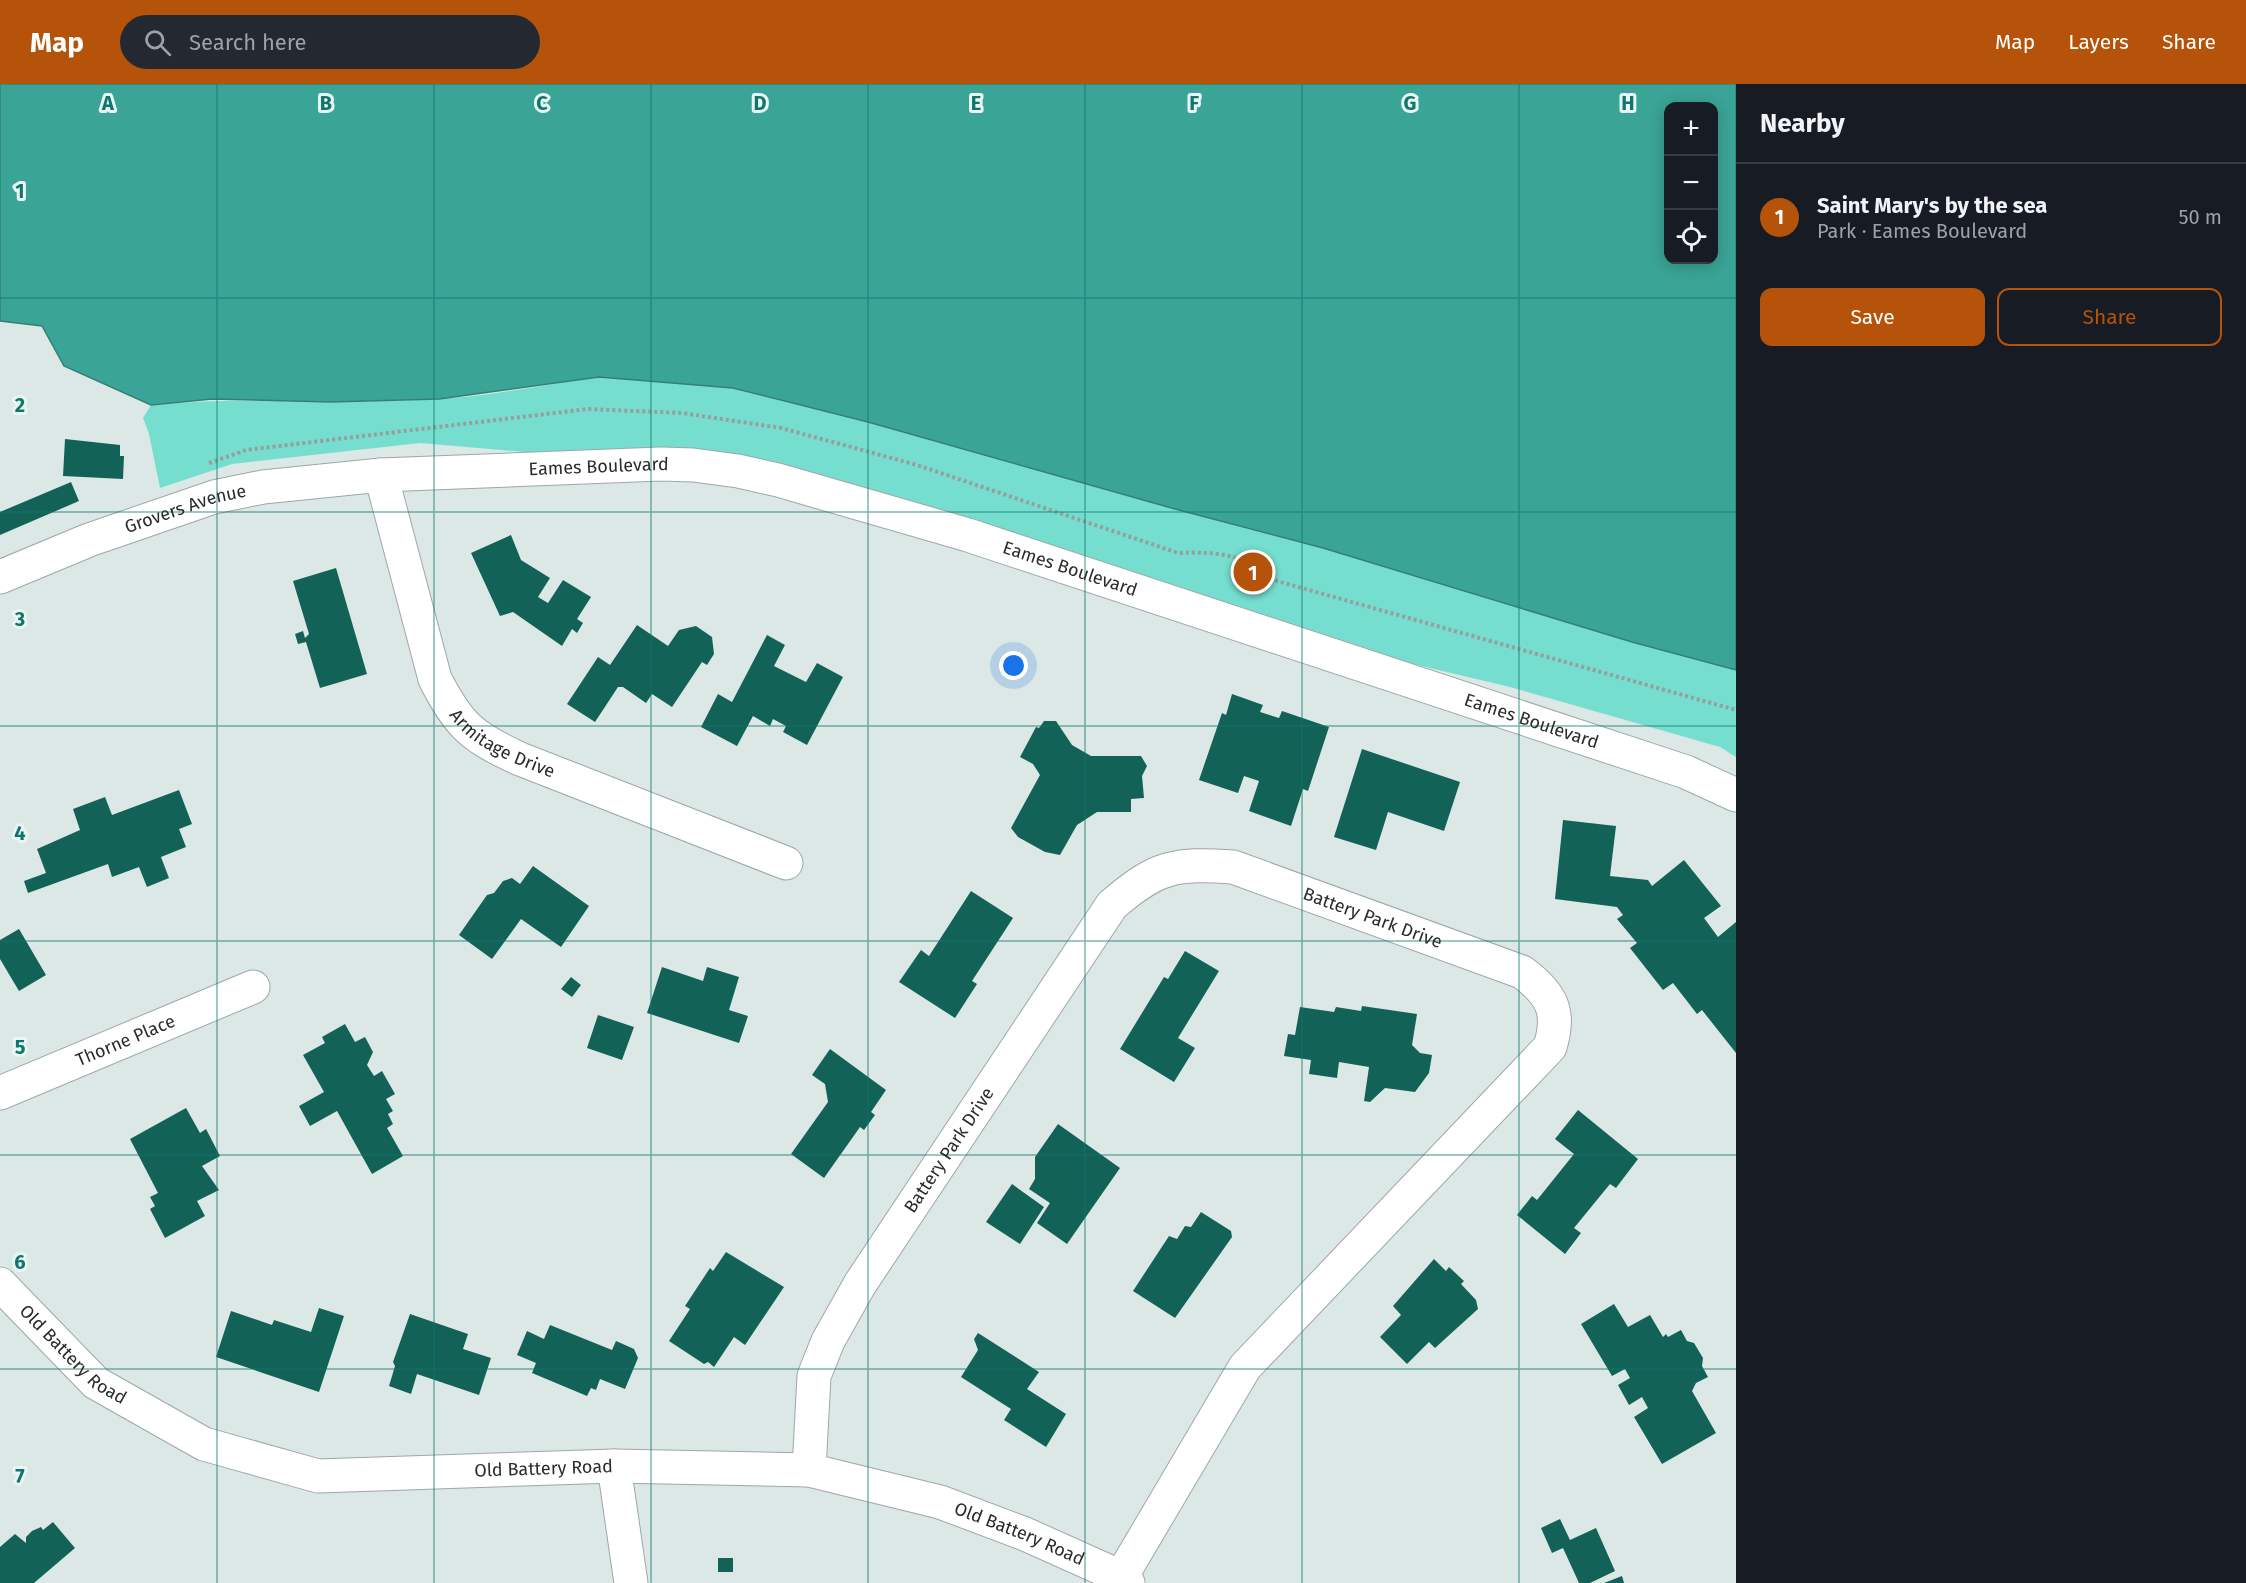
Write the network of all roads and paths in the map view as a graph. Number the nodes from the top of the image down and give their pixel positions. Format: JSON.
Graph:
{"nodes":[{"id":1,"x":381,"y":475,"type":"junction"},
{"id":2,"x":0,"y":577,"type":"edge"},
{"id":3,"x":1736,"y":795,"type":"edge"},
{"id":4,"x":786,"y":863,"type":"dead end"},
{"id":5,"x":253,"y":987,"type":"dead end"},
{"id":6,"x":0,"y":1093,"type":"edge"},
{"id":7,"x":0,"y":1284,"type":"edge"},
{"id":8,"x":614,"y":1466,"type":"junction"},
{"id":9,"x":809,"y":1470,"type":"junction"},
{"id":10,"x":1124,"y":1580,"type":"edge"},
{"id":11,"x":631,"y":1583,"type":"edge"}],
"edges":[{"from":1,"to":2,"type":"street","name":"Grovers Avenue"},
{"from":1,"to":3,"type":"street","name":"Eames Boulevard"},
{"from":1,"to":4,"type":"street","name":"Armitage Drive"},
{"from":5,"to":6,"type":"street","name":"Thorne Place"},
{"from":7,"to":8,"type":"street","name":"Old Battery Road"},
{"from":8,"to":9,"type":"street","name":"Old Battery Road"},
{"from":8,"to":11,"type":"street"},
{"from":9,"to":10,"type":"street","name":"Old Battery Road"},
{"from":9,"to":10,"type":"street","name":"Battery Park Drive"}]}
